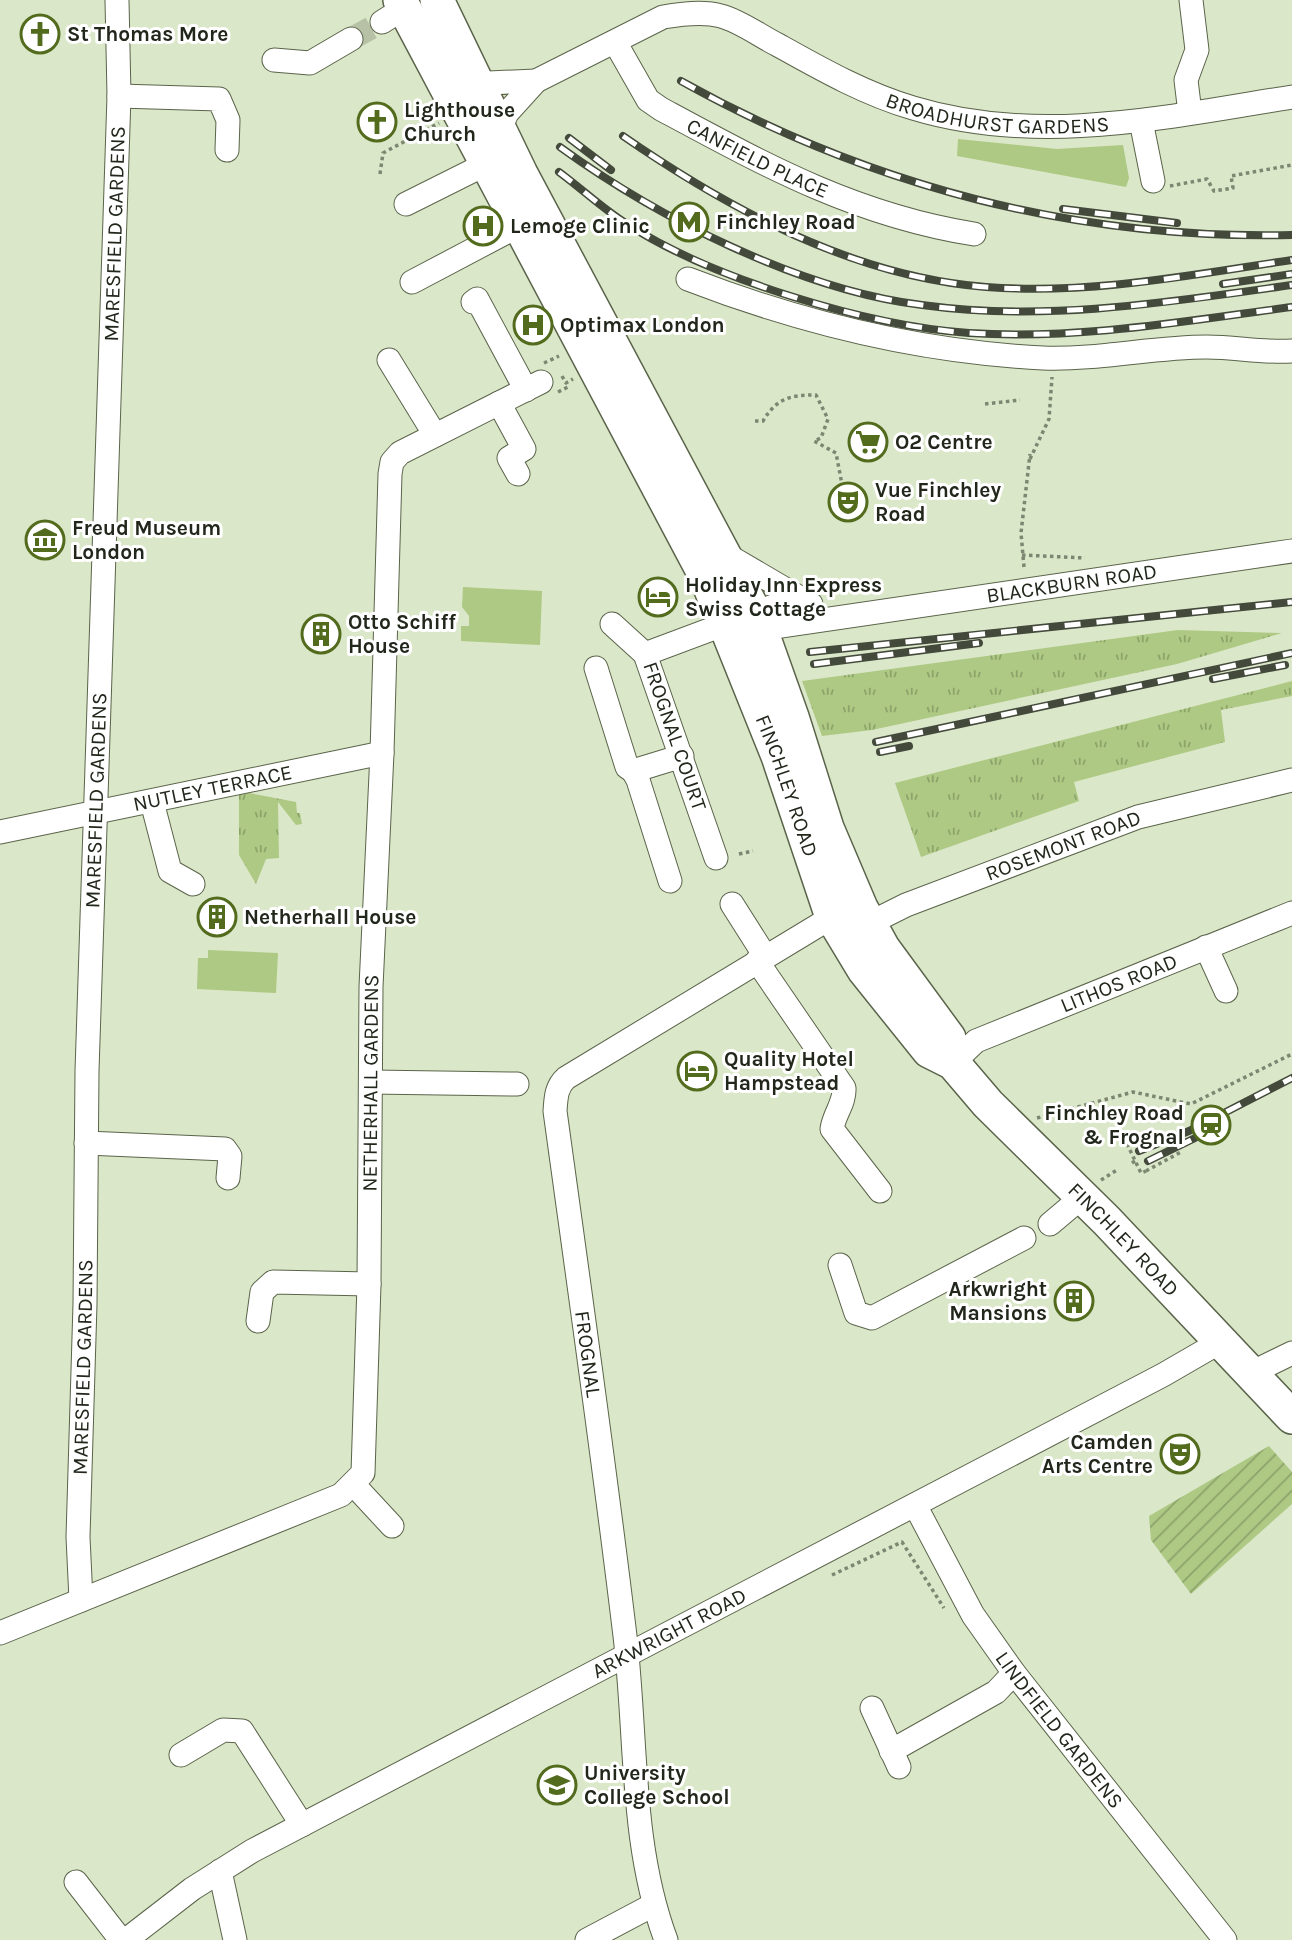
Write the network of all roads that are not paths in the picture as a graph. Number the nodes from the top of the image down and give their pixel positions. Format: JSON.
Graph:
{"nodes":[{"id":1,"x":117,"y":0,"type":"edge"},
{"id":2,"x":437,"y":0,"type":"edge"},
{"id":3,"x":1191,"y":0,"type":"edge"},
{"id":4,"x":714,"y":5,"type":"edge"},
{"id":5,"x":667,"y":8,"type":"edge"},
{"id":6,"x":396,"y":10,"type":"edge"},
{"id":7,"x":351,"y":39,"type":"tunnel mouth"},
{"id":8,"x":615,"y":43,"type":"junction"},
{"id":9,"x":274,"y":60,"type":"dead end"},
{"id":10,"x":442,"y":80,"type":"junction"},
{"id":11,"x":536,"y":81,"type":"junction"},
{"id":12,"x":480,"y":85,"type":"junction"},
{"id":13,"x":119,"y":96,"type":"junction"},
{"id":14,"x":1292,"y":97,"type":"edge"},
{"id":15,"x":1190,"y":113,"type":"junction"},
{"id":16,"x":1141,"y":121,"type":"junction"},
{"id":17,"x":499,"y":131,"type":"junction"},
{"id":18,"x":227,"y":150,"type":"dead end"},
{"id":19,"x":486,"y":164,"type":"junction"},
{"id":20,"x":1153,"y":181,"type":"road end"},
{"id":21,"x":406,"y":204,"type":"dead end"},
{"id":22,"x":520,"y":225,"type":"junction"},
{"id":23,"x":974,"y":234,"type":"dead end"},
{"id":24,"x":688,"y":279,"type":"dead end"},
{"id":25,"x":412,"y":282,"type":"dead end"},
{"id":26,"x":473,"y":302,"type":"dead end"},
{"id":27,"x":1292,"y":351,"type":"edge"},
{"id":28,"x":389,"y":360,"type":"dead end"},
{"id":29,"x":499,"y":403,"type":"junction"},
{"id":30,"x":435,"y":435,"type":"junction"},
{"id":31,"x":518,"y":474,"type":"dead end"},
{"id":32,"x":1292,"y":551,"type":"edge"},
{"id":33,"x":722,"y":554,"type":"junction"},
{"id":34,"x":811,"y":604,"type":"junction"},
{"id":35,"x":850,"y":614,"type":"junction"},
{"id":36,"x":747,"y":623,"type":"junction"},
{"id":37,"x":612,"y":624,"type":"dead end"},
{"id":38,"x":645,"y":654,"type":"junction"},
{"id":39,"x":596,"y":668,"type":"dead end"},
{"id":40,"x":382,"y":753,"type":"junction"},
{"id":41,"x":682,"y":755,"type":"junction"},
{"id":42,"x":633,"y":771,"type":"junction"},
{"id":43,"x":1292,"y":780,"type":"edge"},
{"id":44,"x":152,"y":802,"type":"junction"},
{"id":45,"x":96,"y":813,"type":"junction"},
{"id":46,"x":0,"y":832,"type":"edge"},
{"id":47,"x":716,"y":858,"type":"dead end"},
{"id":48,"x":670,"y":881,"type":"dead end"},
{"id":49,"x":192,"y":884,"type":"dead end"},
{"id":50,"x":732,"y":904,"type":"dead end"},
{"id":51,"x":1292,"y":914,"type":"edge"},
{"id":52,"x":848,"y":926,"type":"junction"},
{"id":53,"x":1206,"y":947,"type":"junction"},
{"id":54,"x":761,"y":959,"type":"junction"},
{"id":55,"x":1226,"y":990,"type":"dead end"},
{"id":56,"x":953,"y":1063,"type":"junction"},
{"id":57,"x":371,"y":1082,"type":"junction"},
{"id":58,"x":517,"y":1084,"type":"dead end"},
{"id":59,"x":86,"y":1143,"type":"junction"},
{"id":60,"x":228,"y":1178,"type":"dead end"},
{"id":61,"x":880,"y":1191,"type":"dead end"},
{"id":62,"x":1082,"y":1197,"type":"junction"},
{"id":63,"x":1050,"y":1224,"type":"dead end"},
{"id":64,"x":1024,"y":1238,"type":"dead end"},
{"id":65,"x":840,"y":1265,"type":"dead end"},
{"id":66,"x":369,"y":1284,"type":"junction"},
{"id":67,"x":258,"y":1321,"type":"dead end"},
{"id":68,"x":1220,"y":1342,"type":"junction"},
{"id":69,"x":1292,"y":1353,"type":"edge"},
{"id":70,"x":1251,"y":1373,"type":"junction"},
{"id":71,"x":1292,"y":1418,"type":"edge"},
{"id":72,"x":354,"y":1485,"type":"junction"},
{"id":73,"x":915,"y":1505,"type":"junction"},
{"id":74,"x":392,"y":1526,"type":"dead end"},
{"id":75,"x":81,"y":1600,"type":"junction"},
{"id":76,"x":0,"y":1633,"type":"edge"},
{"id":77,"x":627,"y":1657,"type":"junction"},
{"id":78,"x":1014,"y":1673,"type":"junction"},
{"id":79,"x":872,"y":1708,"type":"dead end"},
{"id":80,"x":181,"y":1755,"type":"dead end"},
{"id":81,"x":302,"y":1825,"type":"junction"},
{"id":82,"x":220,"y":1871,"type":"junction"},
{"id":83,"x":76,"y":1882,"type":"dead end"},
{"id":84,"x":653,"y":1905,"type":"junction"},
{"id":85,"x":123,"y":1940,"type":"edge"},
{"id":86,"x":235,"y":1940,"type":"edge"},
{"id":87,"x":587,"y":1940,"type":"edge"},
{"id":88,"x":666,"y":1940,"type":"edge"},
{"id":89,"x":1225,"y":1940,"type":"edge"}],
"edges":[{"from":1,"to":13,"type":"street","name":"MARESFIELD GARDENS"},
{"from":2,"to":12,"type":"highway","name":"FINCHLEY ROAD"},
{"from":3,"to":15,"type":"street"},
{"from":4,"to":5,"type":"street","name":"BROADHURST GARDENS"},
{"from":4,"to":16,"type":"street","name":"BROADHURST GARDENS"},
{"from":5,"to":8,"type":"street"},
{"from":6,"to":10,"type":"highway","name":"FINCHLEY ROAD"},
{"from":7,"to":9,"type":"street"},
{"from":8,"to":11,"type":"street"},
{"from":8,"to":23,"type":"street","name":"CANFIELD PLACE"},
{"from":10,"to":12,"type":"street"},
{"from":10,"to":19,"type":"highway","name":"FINCHLEY ROAD"},
{"from":11,"to":12,"type":"street"},
{"from":11,"to":17,"type":"street"},
{"from":12,"to":17,"type":"highway","name":"FINCHLEY ROAD"},
{"from":13,"to":18,"type":"street"},
{"from":13,"to":45,"type":"street","name":"MARESFIELD GARDENS"},
{"from":14,"to":15,"type":"street","name":"BROADHURST GARDENS"},
{"from":15,"to":16,"type":"street","name":"BROADHURST GARDENS"},
{"from":16,"to":20,"type":"street"},
{"from":17,"to":33,"type":"highway","name":"FINCHLEY ROAD"},
{"from":19,"to":21,"type":"street"},
{"from":19,"to":22,"type":"highway","name":"FINCHLEY ROAD"},
{"from":22,"to":25,"type":"street"},
{"from":22,"to":36,"type":"highway","name":"FINCHLEY ROAD"},
{"from":24,"to":27,"type":"street"},
{"from":26,"to":29,"type":"street","name":"NETHERHALL GARDENS"},
{"from":28,"to":30,"type":"street"},
{"from":29,"to":30,"type":"street","name":"NETHERHALL GARDENS"},
{"from":29,"to":31,"type":"street"},
{"from":30,"to":40,"type":"street","name":"NETHERHALL GARDENS"},
{"from":32,"to":35,"type":"street","name":"BLACKBURN ROAD"},
{"from":33,"to":34,"type":"street","name":"BLACKBURN ROAD"},
{"from":33,"to":36,"type":"highway","name":"FINCHLEY ROAD"},
{"from":34,"to":35,"type":"street","name":"BLACKBURN ROAD"},
{"from":34,"to":36,"type":"street","name":"BLACKBURN ROAD"},
{"from":35,"to":36,"type":"street","name":"BLACKBURN ROAD"},
{"from":36,"to":38,"type":"street","name":"FROGNAL COURT"},
{"from":36,"to":52,"type":"highway","name":"FINCHLEY ROAD"},
{"from":37,"to":38,"type":"street"},
{"from":38,"to":41,"type":"street","name":"FROGNAL COURT"},
{"from":39,"to":42,"type":"street"},
{"from":40,"to":44,"type":"street","name":"NUTLEY TERRACE"},
{"from":40,"to":57,"type":"street","name":"NETHERHALL GARDENS"},
{"from":41,"to":42,"type":"street"},
{"from":41,"to":47,"type":"street","name":"FROGNAL COURT"},
{"from":42,"to":48,"type":"street"},
{"from":43,"to":52,"type":"street","name":"ROSEMONT ROAD"},
{"from":44,"to":45,"type":"street","name":"NUTLEY TERRACE"},
{"from":44,"to":49,"type":"street"},
{"from":45,"to":46,"type":"street","name":"NUTLEY TERRACE"},
{"from":45,"to":59,"type":"street","name":"MARESFIELD GARDENS"},
{"from":50,"to":54,"type":"street"},
{"from":51,"to":53,"type":"street","name":"LITHOS ROAD"},
{"from":52,"to":54,"type":"street","name":"FROGNAL"},
{"from":52,"to":56,"type":"highway","name":"FINCHLEY ROAD"},
{"from":53,"to":55,"type":"street"},
{"from":53,"to":56,"type":"street","name":"LITHOS ROAD"},
{"from":54,"to":61,"type":"street"},
{"from":54,"to":77,"type":"street","name":"FROGNAL"},
{"from":56,"to":62,"type":"highway","name":"FINCHLEY ROAD"},
{"from":57,"to":58,"type":"street"},
{"from":57,"to":66,"type":"street","name":"NETHERHALL GARDENS"},
{"from":59,"to":60,"type":"street"},
{"from":59,"to":75,"type":"street","name":"MARESFIELD GARDENS"},
{"from":62,"to":63,"type":"street"},
{"from":62,"to":68,"type":"highway","name":"FINCHLEY ROAD"},
{"from":64,"to":65,"type":"street"},
{"from":66,"to":67,"type":"street"},
{"from":66,"to":72,"type":"street","name":"NETHERHALL GARDENS"},
{"from":68,"to":70,"type":"highway","name":"FINCHLEY ROAD"},
{"from":68,"to":73,"type":"street","name":"ARKWRIGHT ROAD"},
{"from":69,"to":70,"type":"street"},
{"from":70,"to":71,"type":"highway","name":"FINCHLEY ROAD"},
{"from":72,"to":74,"type":"street"},
{"from":72,"to":75,"type":"street"},
{"from":73,"to":77,"type":"street","name":"ARKWRIGHT ROAD"},
{"from":73,"to":78,"type":"street","name":"LINDFIELD GARDENS"},
{"from":75,"to":76,"type":"street"},
{"from":77,"to":81,"type":"street","name":"ARKWRIGHT ROAD"},
{"from":77,"to":84,"type":"street","name":"FROGNAL"},
{"from":78,"to":79,"type":"street"},
{"from":78,"to":89,"type":"street","name":"LINDFIELD GARDENS"},
{"from":80,"to":81,"type":"street"},
{"from":81,"to":82,"type":"street","name":"ARKWRIGHT ROAD"},
{"from":82,"to":85,"type":"street","name":"ARKWRIGHT ROAD"},
{"from":82,"to":86,"type":"street"},
{"from":83,"to":85,"type":"street"},
{"from":84,"to":87,"type":"street"},
{"from":84,"to":88,"type":"street","name":"FROGNAL"}]}
